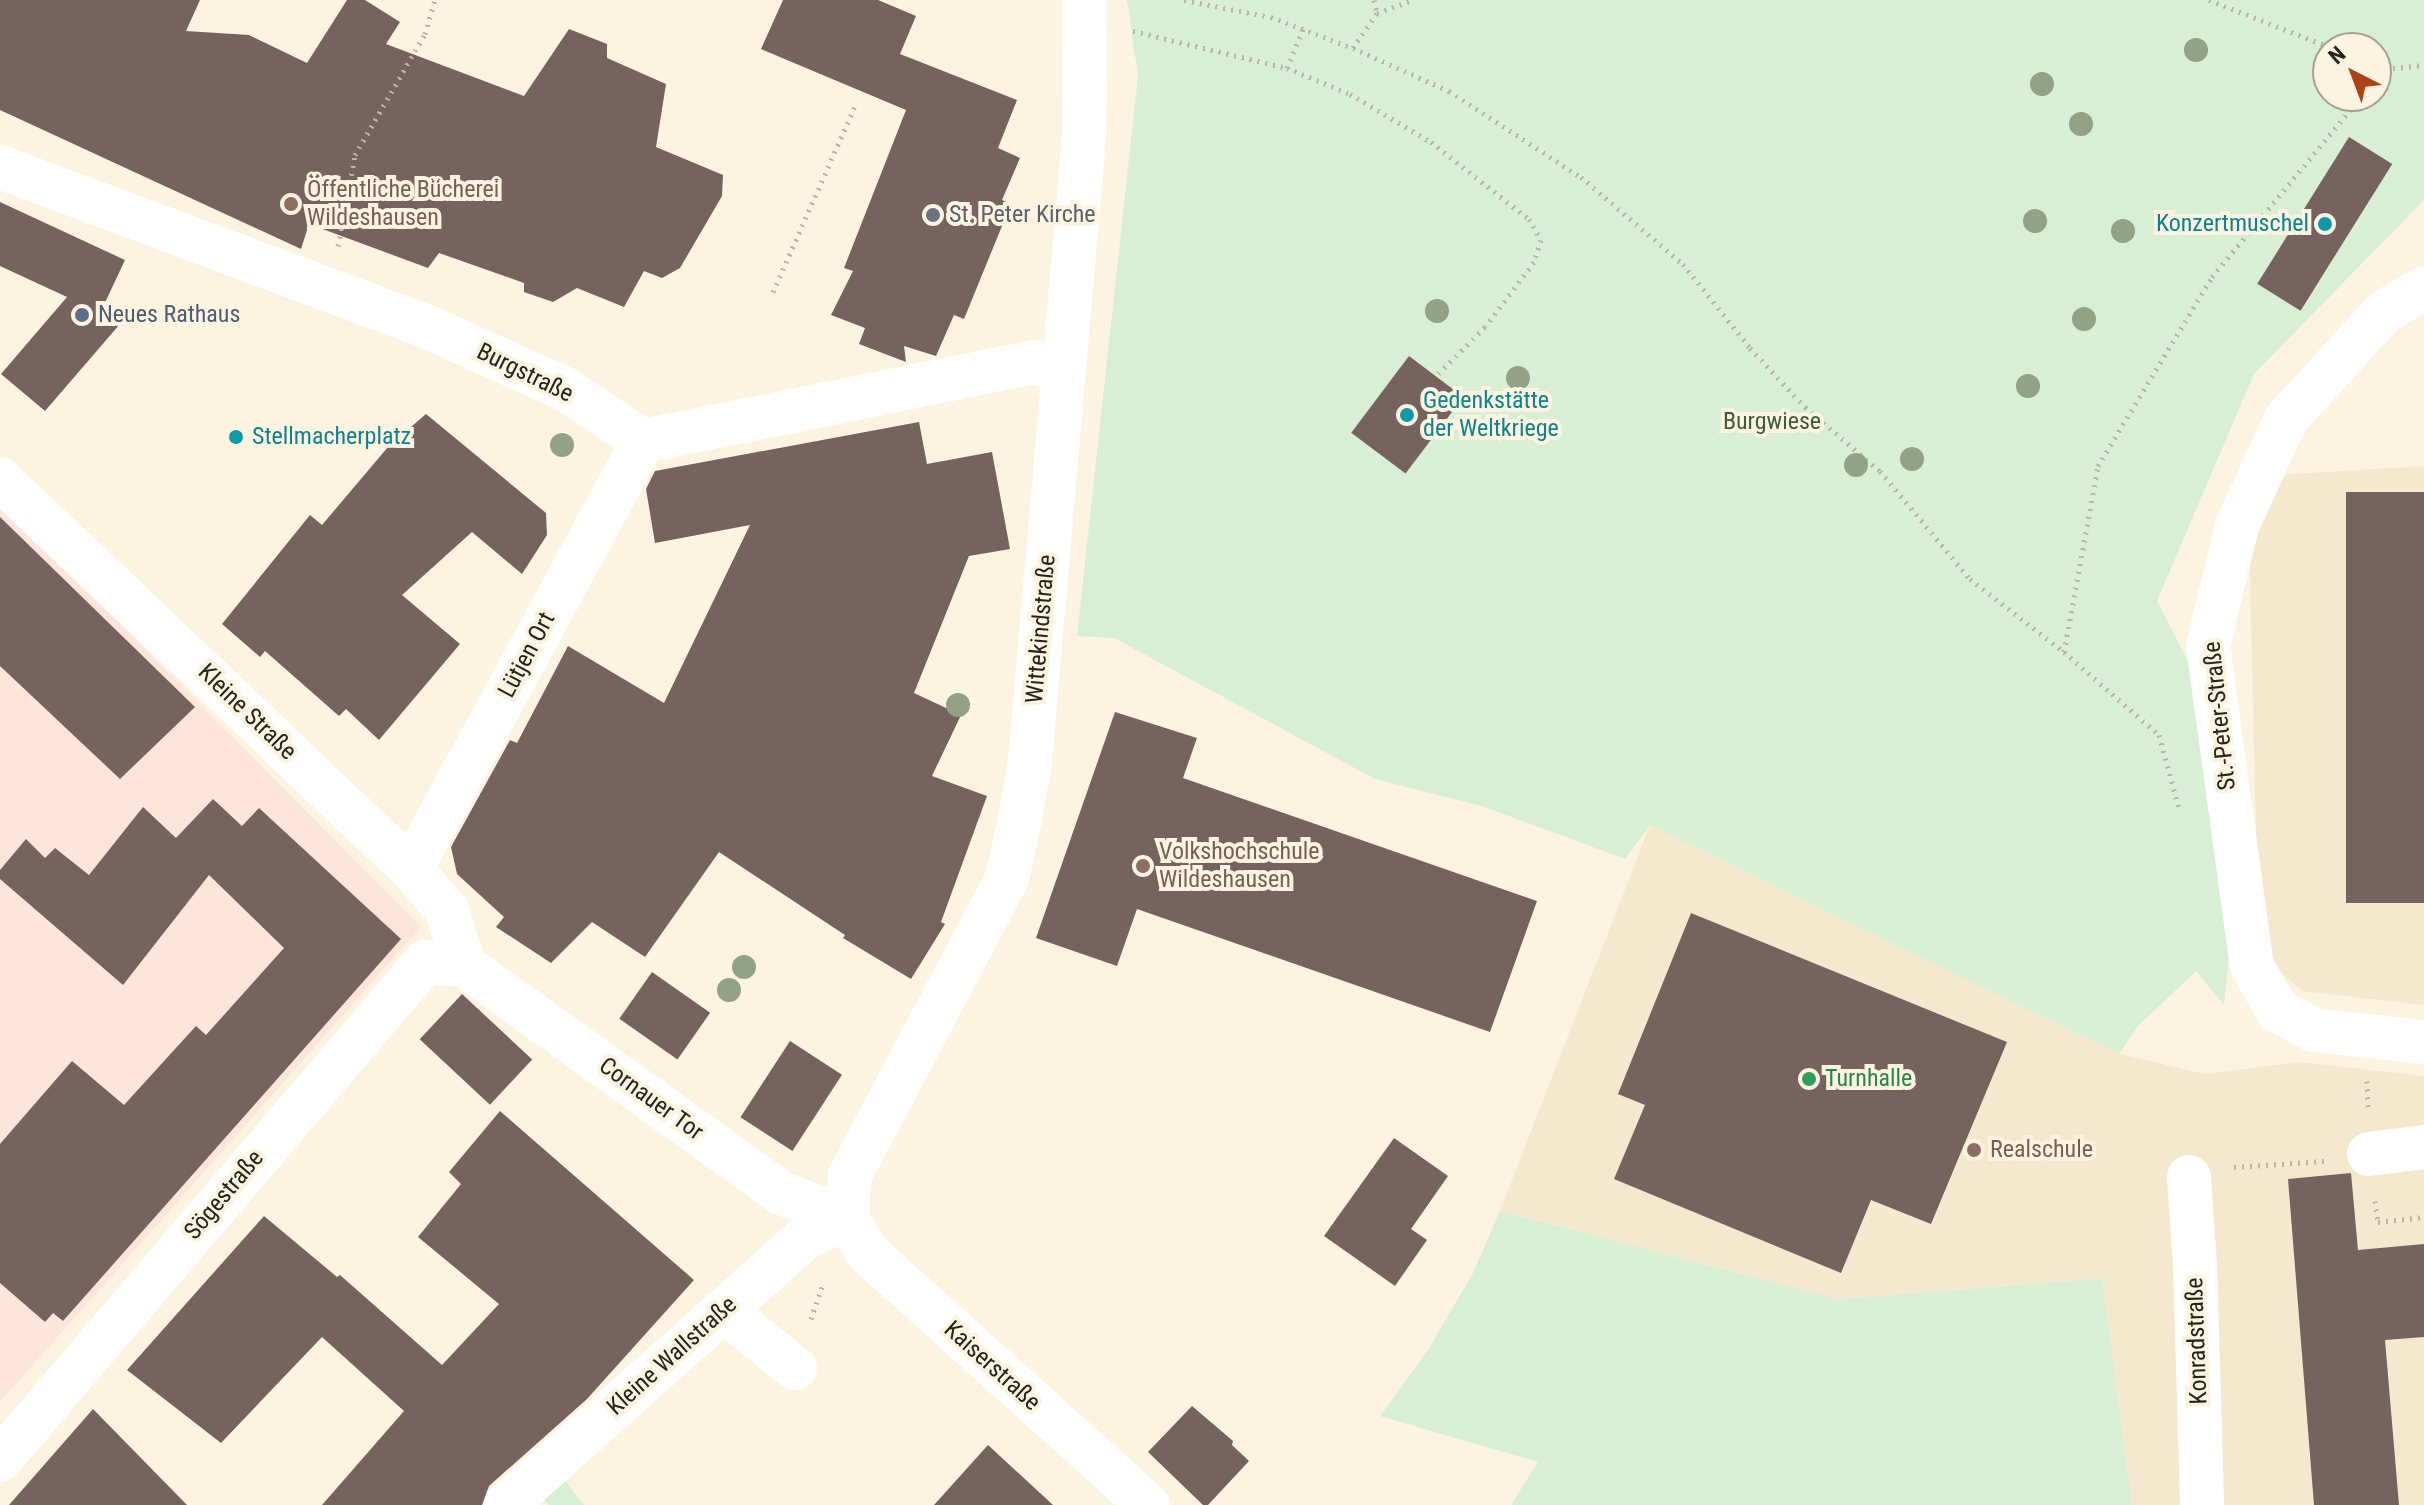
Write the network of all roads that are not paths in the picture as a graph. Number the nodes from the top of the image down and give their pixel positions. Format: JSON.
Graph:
{"nodes":[{"id":1,"x":1085,"y":0,"type":"edge"},
{"id":2,"x":0,"y":167,"type":"edge"},
{"id":3,"x":2424,"y":288,"type":"edge"},
{"id":4,"x":1062,"y":370,"type":"junction"},
{"id":5,"x":643,"y":441,"type":"junction"},
{"id":6,"x":4,"y":488,"type":"edge"},
{"id":7,"x":411,"y":869,"type":"junction"},
{"id":8,"x":464,"y":965,"type":"junction"},
{"id":9,"x":2424,"y":1042,"type":"edge"},
{"id":10,"x":2424,"y":1147,"type":"edge"},
{"id":11,"x":2369,"y":1154,"type":"road end"},
{"id":12,"x":2189,"y":1177,"type":"road end"},
{"id":13,"x":846,"y":1218,"type":"junction"},
{"id":14,"x":724,"y":1311,"type":"junction"},
{"id":15,"x":795,"y":1368,"type":"road end"},
{"id":16,"x":0,"y":1460,"type":"edge"},
{"id":17,"x":506,"y":1505,"type":"edge"},
{"id":18,"x":1148,"y":1505,"type":"edge"},
{"id":19,"x":2202,"y":1505,"type":"edge"}],
"edges":[{"from":1,"to":4,"type":"street","name":"Wittekindstraße"},
{"from":2,"to":5,"type":"street","name":"Burgstraße"},
{"from":3,"to":9,"type":"street","name":"St.-Peter-Straße"},
{"from":4,"to":5,"type":"street"},
{"from":4,"to":13,"type":"street","name":"Wittekindstraße"},
{"from":5,"to":7,"type":"street","name":"Lütjen Ort"},
{"from":6,"to":7,"type":"street","name":"Kleine Straße"},
{"from":7,"to":8,"type":"street","name":"Kleine Straße"},
{"from":8,"to":13,"type":"street","name":"Cornauer Tor"},
{"from":8,"to":16,"type":"street","name":"Sögestraße"},
{"from":10,"to":11,"type":"street"},
{"from":12,"to":19,"type":"street","name":"Konradstraße"},
{"from":13,"to":14,"type":"street","name":"Kleine Wallstraße"},
{"from":13,"to":18,"type":"street","name":"Kaiserstraße"},
{"from":14,"to":15,"type":"street"},
{"from":14,"to":17,"type":"street","name":"Kleine Wallstraße"}]}
